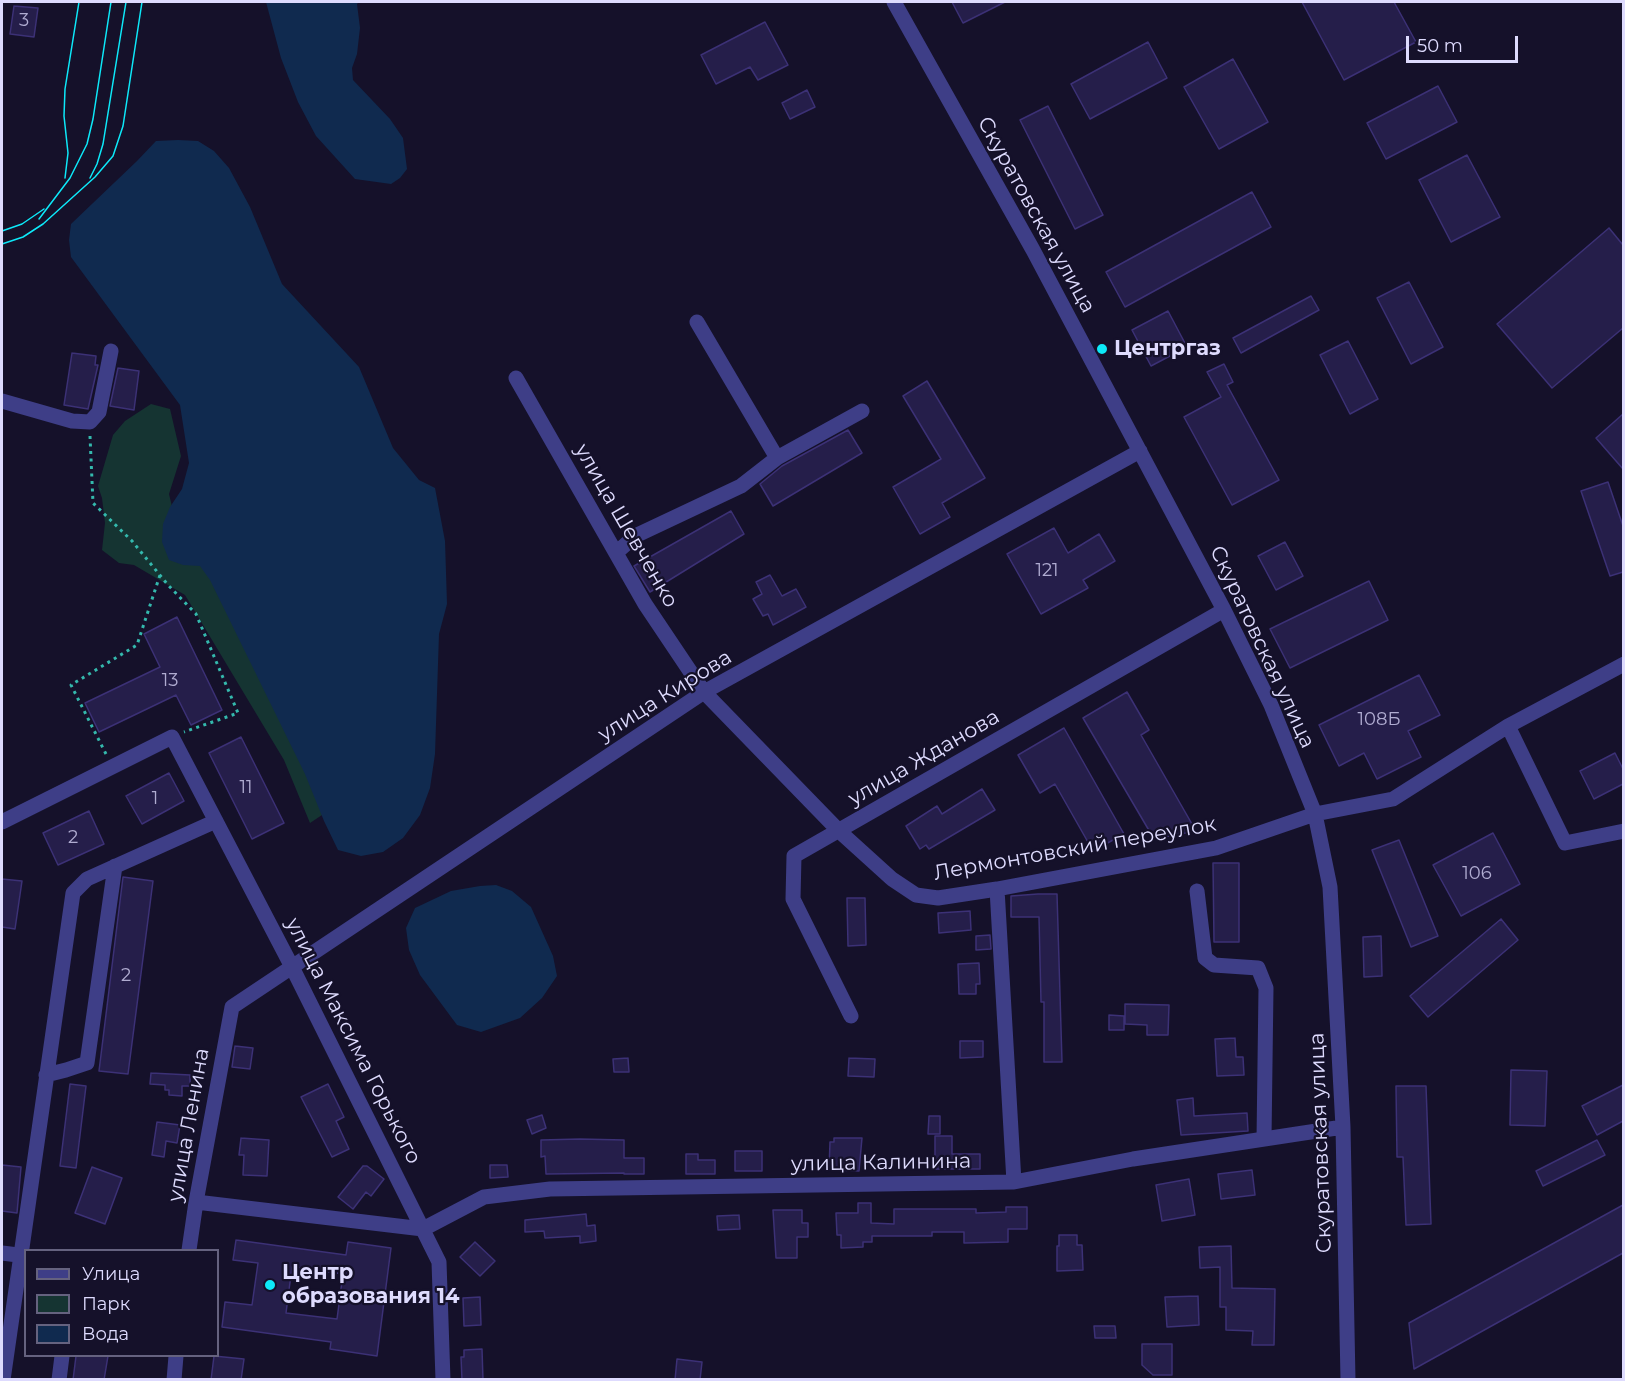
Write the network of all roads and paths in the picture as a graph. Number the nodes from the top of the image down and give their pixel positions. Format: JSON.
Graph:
{"nodes":[{"id":1,"x":894,"y":2,"type":"edge"},
{"id":2,"x":697,"y":322,"type":"dead end"},
{"id":3,"x":111,"y":351,"type":"dead end"},
{"id":4,"x":516,"y":378,"type":"dead end"},
{"id":5,"x":2,"y":401,"type":"edge"},
{"id":6,"x":862,"y":411,"type":"dead end"},
{"id":7,"x":90,"y":422,"type":"junction"},
{"id":8,"x":1140,"y":451,"type":"junction"},
{"id":9,"x":777,"y":458,"type":"junction"},
{"id":10,"x":616,"y":553,"type":"junction"},
{"id":11,"x":160,"y":575,"type":"junction"},
{"id":12,"x":1224,"y":610,"type":"junction"},
{"id":13,"x":1623,"y":664,"type":"edge"},
{"id":14,"x":704,"y":692,"type":"junction"},
{"id":15,"x":1508,"y":726,"type":"junction"},
{"id":16,"x":172,"y":736,"type":"junction"},
{"id":17,"x":113,"y":766,"type":"junction"},
{"id":18,"x":1315,"y":814,"type":"junction"},
{"id":19,"x":216,"y":821,"type":"junction"},
{"id":20,"x":2,"y":822,"type":"edge"},
{"id":21,"x":838,"y":831,"type":"junction"},
{"id":22,"x":1623,"y":831,"type":"edge"},
{"id":23,"x":115,"y":866,"type":"junction"},
{"id":24,"x":997,"y":888,"type":"junction"},
{"id":25,"x":1197,"y":891,"type":"dead end"},
{"id":26,"x":292,"y":967,"type":"junction"},
{"id":27,"x":232,"y":1007,"type":"joint"},
{"id":28,"x":851,"y":1016,"type":"dead end"},
{"id":29,"x":46,"y":1075,"type":"junction"},
{"id":30,"x":1343,"y":1127,"type":"junction"},
{"id":31,"x":1264,"y":1139,"type":"junction"},
{"id":32,"x":1014,"y":1182,"type":"junction"},
{"id":33,"x":196,"y":1202,"type":"junction"},
{"id":34,"x":423,"y":1229,"type":"junction"},
{"id":35,"x":189,"y":1249,"type":"edge"},
{"id":36,"x":2,"y":1253,"type":"edge"},
{"id":37,"x":22,"y":1256,"type":"edge"},
{"id":38,"x":62,"y":1357,"type":"edge"},
{"id":39,"x":176,"y":1357,"type":"edge"},
{"id":40,"x":3,"y":1359,"type":"edge"},
{"id":41,"x":3,"y":1380,"type":"edge"},
{"id":42,"x":59,"y":1380,"type":"edge"},
{"id":43,"x":174,"y":1380,"type":"edge"},
{"id":44,"x":443,"y":1380,"type":"edge"},
{"id":45,"x":1348,"y":1380,"type":"edge"}],
"edges":[{"from":1,"to":8,"type":"street","name":"Скуратовская улица"},
{"from":2,"to":9,"type":"street"},
{"from":3,"to":7,"type":"street"},
{"from":4,"to":10,"type":"street","name":"улица Шевченко"},
{"from":5,"to":7,"type":"street"},
{"from":6,"to":9,"type":"street"},
{"from":7,"to":11,"type":"path"},
{"from":8,"to":12,"type":"street","name":"Скуратовская улица"},
{"from":8,"to":14,"type":"street","name":"улица Кирова"},
{"from":9,"to":10,"type":"street"},
{"from":10,"to":14,"type":"street","name":"улица Шевченко"},
{"from":11,"to":16,"type":"path"},
{"from":11,"to":17,"type":"path"},
{"from":12,"to":18,"type":"street","name":"Скуратовская улица"},
{"from":12,"to":21,"type":"street","name":"улица Жданова"},
{"from":13,"to":15,"type":"street","name":"Лермонтовский переулок"},
{"from":14,"to":21,"type":"street","name":"Лермонтовский переулок"},
{"from":14,"to":26,"type":"street","name":"улица Кирова"},
{"from":15,"to":18,"type":"street","name":"Лермонтовский переулок"},
{"from":15,"to":22,"type":"street"},
{"from":16,"to":17,"type":"street"},
{"from":16,"to":19,"type":"street","name":"улица Максима Горького"},
{"from":17,"to":20,"type":"street"},
{"from":18,"to":24,"type":"street","name":"Лермонтовский переулок"},
{"from":18,"to":30,"type":"street","name":"Скуратовская улица"},
{"from":19,"to":23,"type":"street"},
{"from":19,"to":26,"type":"street","name":"улица Максима Горького"},
{"from":21,"to":24,"type":"street","name":"Лермонтовский переулок"},
{"from":21,"to":28,"type":"street","name":"улица Жданова"},
{"from":23,"to":29,"type":"street"},
{"from":23,"to":29,"type":"street"},
{"from":24,"to":32,"type":"street"},
{"from":25,"to":31,"type":"street"},
{"from":26,"to":27,"type":"street","name":"улица Кирова"},
{"from":26,"to":34,"type":"street","name":"улица Максима Горького"},
{"from":27,"to":33,"type":"street","name":"улица Ленина"},
{"from":29,"to":37,"type":"street"},
{"from":30,"to":31,"type":"street","name":"улица Калинина"},
{"from":30,"to":45,"type":"street","name":"Скуратовская улица"},
{"from":31,"to":32,"type":"street","name":"улица Калинина"},
{"from":32,"to":34,"type":"street","name":"улица Калинина"},
{"from":33,"to":34,"type":"street"},
{"from":33,"to":35,"type":"street","name":"улица Ленина"},
{"from":34,"to":44,"type":"street","name":"улица Максима Горького"},
{"from":36,"to":37,"type":"street"},
{"from":37,"to":40,"type":"street"},
{"from":38,"to":42,"type":"street"},
{"from":39,"to":43,"type":"street"},
{"from":40,"to":41,"type":"street"}]}
